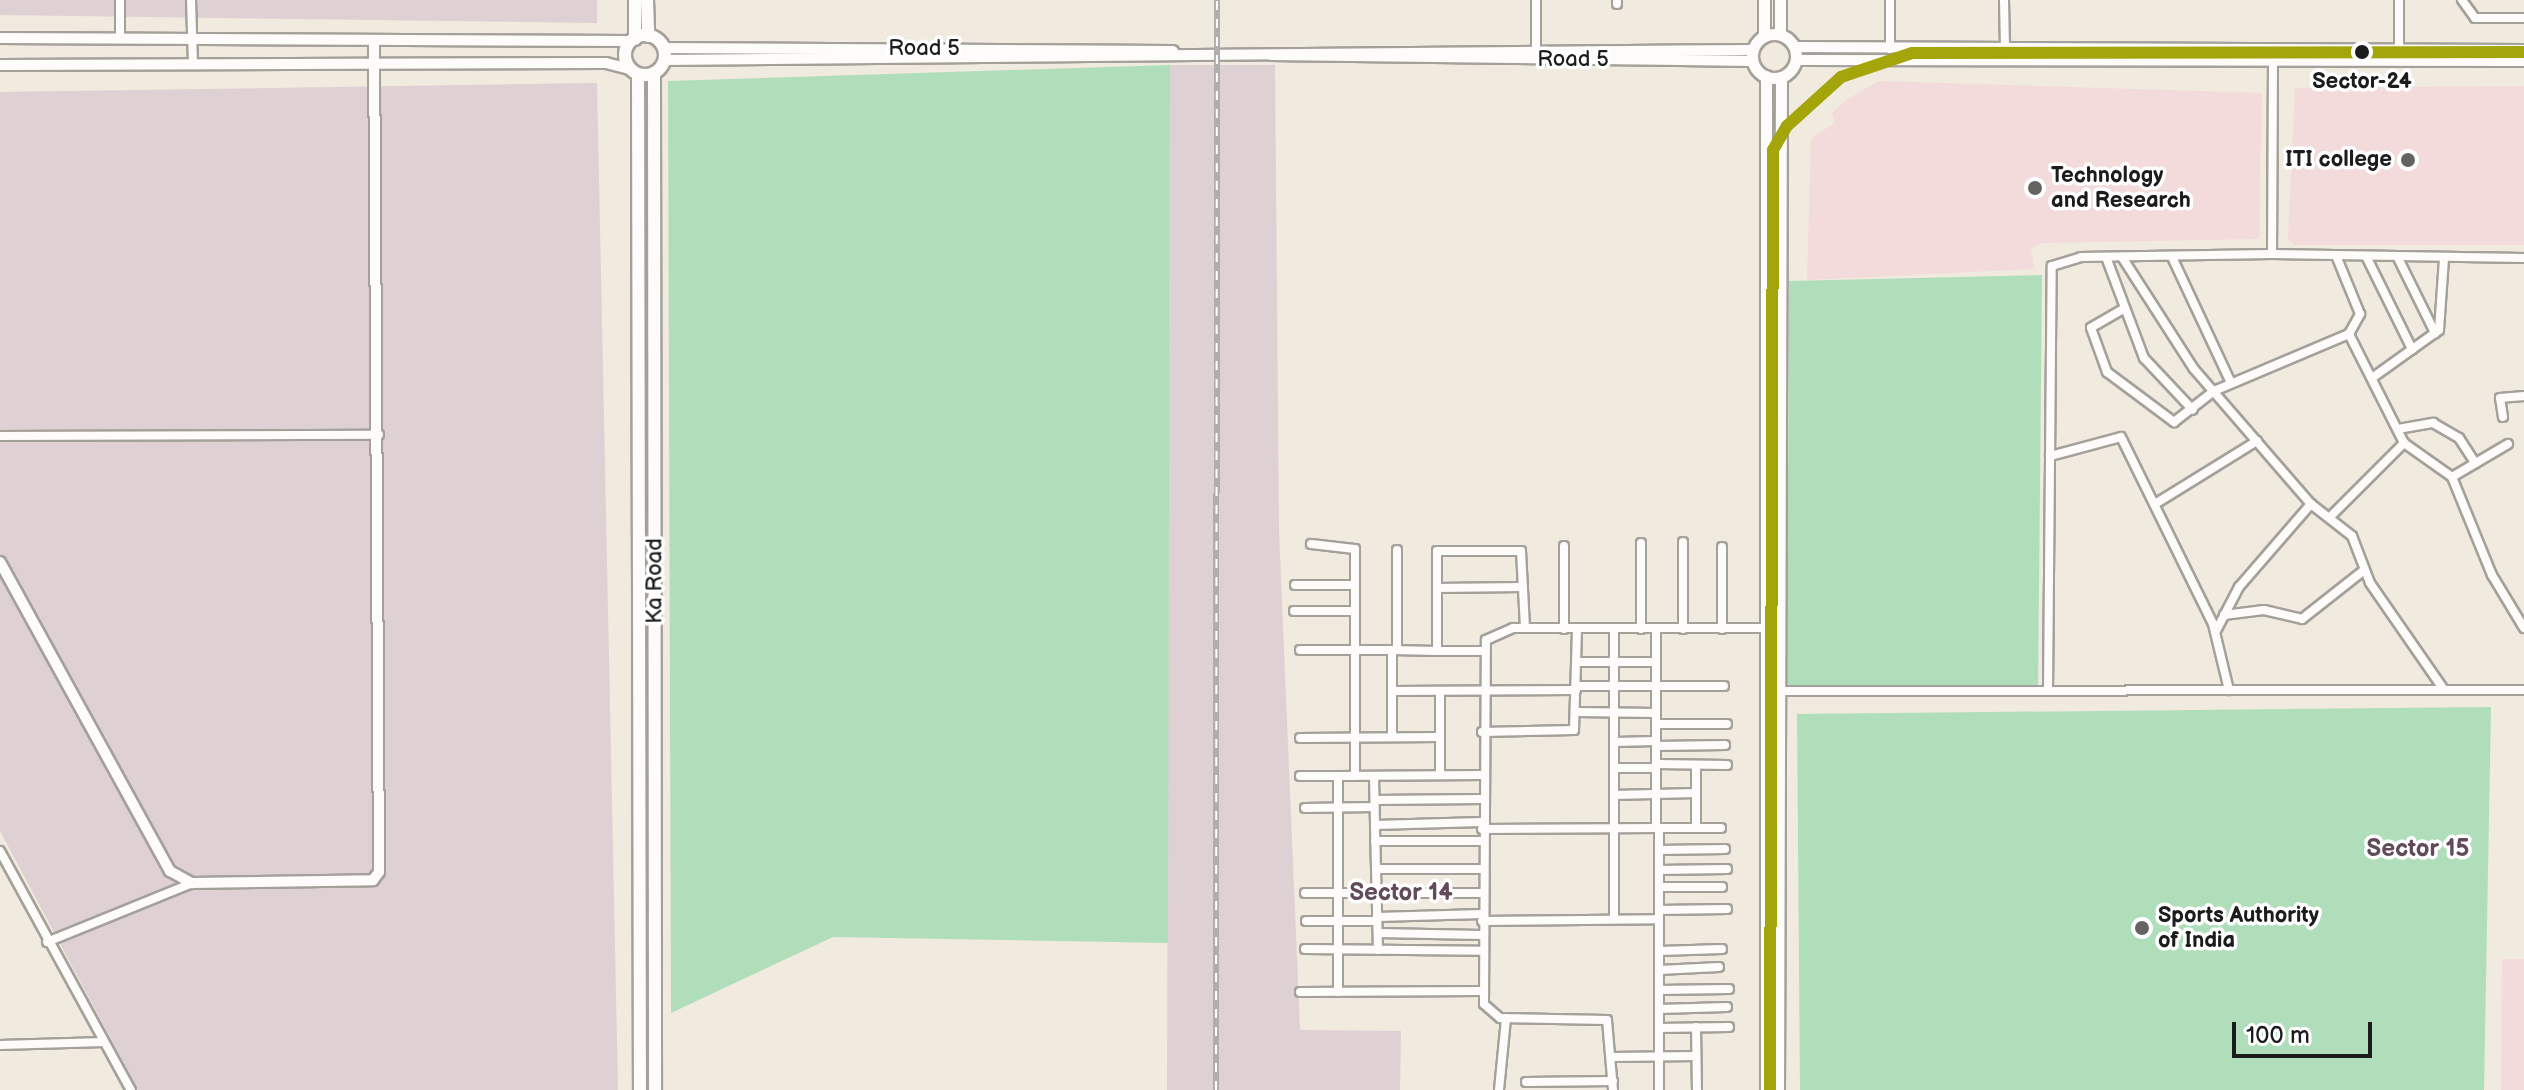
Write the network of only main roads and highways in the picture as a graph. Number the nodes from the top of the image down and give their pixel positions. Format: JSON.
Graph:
{"nodes":[{"id":1,"x":635,"y":0,"type":"edge"},
{"id":2,"x":647,"y":0,"type":"edge"},
{"id":3,"x":1764,"y":0,"type":"edge"},
{"id":4,"x":1780,"y":0,"type":"edge"},
{"id":5,"x":1780,"y":34,"type":"junction"},
{"id":6,"x":1764,"y":36,"type":"junction"},
{"id":7,"x":638,"y":38,"type":"junction"},
{"id":8,"x":634,"y":71,"type":"junction"},
{"id":9,"x":654,"y":73,"type":"junction"},
{"id":10,"x":1766,"y":76,"type":"junction"},
{"id":11,"x":1781,"y":77,"type":"junction"},
{"id":12,"x":639,"y":413,"type":"junction"},
{"id":13,"x":655,"y":413,"type":"junction"},
{"id":14,"x":1772,"y":628,"type":"junction"},
{"id":15,"x":1772,"y":691,"type":"junction"},
{"id":16,"x":655,"y":771,"type":"junction"},
{"id":17,"x":640,"y":772,"type":"junction"},
{"id":18,"x":640,"y":1090,"type":"edge"},
{"id":19,"x":655,"y":1090,"type":"edge"},
{"id":20,"x":1766,"y":1090,"type":"edge"},
{"id":21,"x":1778,"y":1090,"type":"edge"}],
"edges":[{"from":1,"to":7,"type":"main road"},
{"from":2,"to":7,"type":"main road"},
{"from":3,"to":6,"type":"main road"},
{"from":4,"to":5,"type":"main road"},
{"from":5,"to":6,"type":"main road"},
{"from":5,"to":11,"type":"main road"},
{"from":6,"to":10,"type":"main road"},
{"from":7,"to":8,"type":"main road","name":"Ka Road"},
{"from":7,"to":9,"type":"main road"},
{"from":8,"to":9,"type":"main road"},
{"from":8,"to":12,"type":"main road","name":"Ka Road"},
{"from":9,"to":13,"type":"main road","name":"Ka Road"},
{"from":10,"to":11,"type":"main road"},
{"from":10,"to":14,"type":"main road"},
{"from":11,"to":14,"type":"main road"},
{"from":12,"to":13,"type":"main road"},
{"from":12,"to":17,"type":"main road","name":"Ka Road"},
{"from":13,"to":16,"type":"main road","name":"Ka Road"},
{"from":14,"to":15,"type":"main road"},
{"from":15,"to":20,"type":"main road"},
{"from":15,"to":21,"type":"main road"},
{"from":16,"to":17,"type":"main road"},
{"from":16,"to":19,"type":"main road","name":"Ka Road"},
{"from":17,"to":18,"type":"main road","name":"Ka Road"}]}
